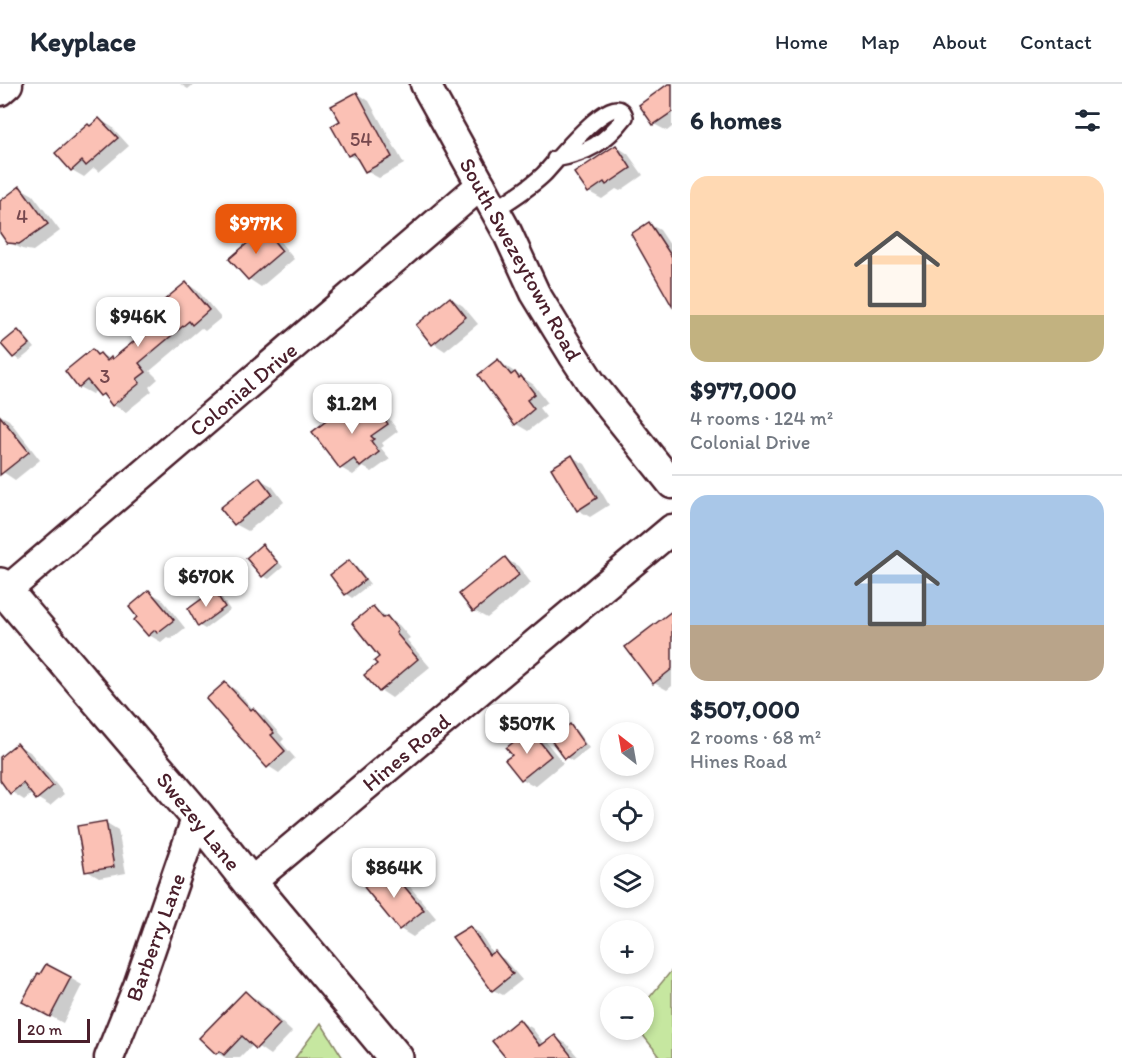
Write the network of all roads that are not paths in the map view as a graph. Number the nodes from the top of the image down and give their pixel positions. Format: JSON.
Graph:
{"nodes":[{"id":1,"x":8,"y":84,"type":"edge"},
{"id":2,"x":424,"y":84,"type":"edge"},
{"id":3,"x":0,"y":91,"type":"edge"},
{"id":4,"x":555,"y":159,"type":"junction"},
{"id":5,"x":481,"y":185,"type":"junction"},
{"id":6,"x":495,"y":210,"type":"junction"},
{"id":7,"x":672,"y":484,"type":"edge"},
{"id":8,"x":672,"y":529,"type":"edge"},
{"id":9,"x":3,"y":589,"type":"edge"},
{"id":10,"x":197,"y":816,"type":"junction"},
{"id":11,"x":250,"y":883,"type":"junction"},
{"id":12,"x":110,"y":1058,"type":"edge"},
{"id":13,"x":396,"y":1058,"type":"edge"}],
"edges":[{"from":1,"to":3,"type":"street"},
{"from":2,"to":5,"type":"street","name":"South Swezeytown Road"},
{"from":4,"to":4,"type":"lane"},
{"from":4,"to":6,"type":"lane"},
{"from":5,"to":6,"type":"street","name":"South Swezeytown Road"},
{"from":5,"to":9,"type":"street","name":"Colonial Drive"},
{"from":6,"to":7,"type":"street","name":"South Swezeytown Road"},
{"from":8,"to":11,"type":"street","name":"Hines Road"},
{"from":9,"to":10,"type":"street","name":"Swezey Lane"},
{"from":10,"to":11,"type":"street","name":"Swezey Lane"},
{"from":10,"to":12,"type":"street","name":"Barberry Lane"},
{"from":11,"to":13,"type":"street","name":"Swezey Lane"}]}
